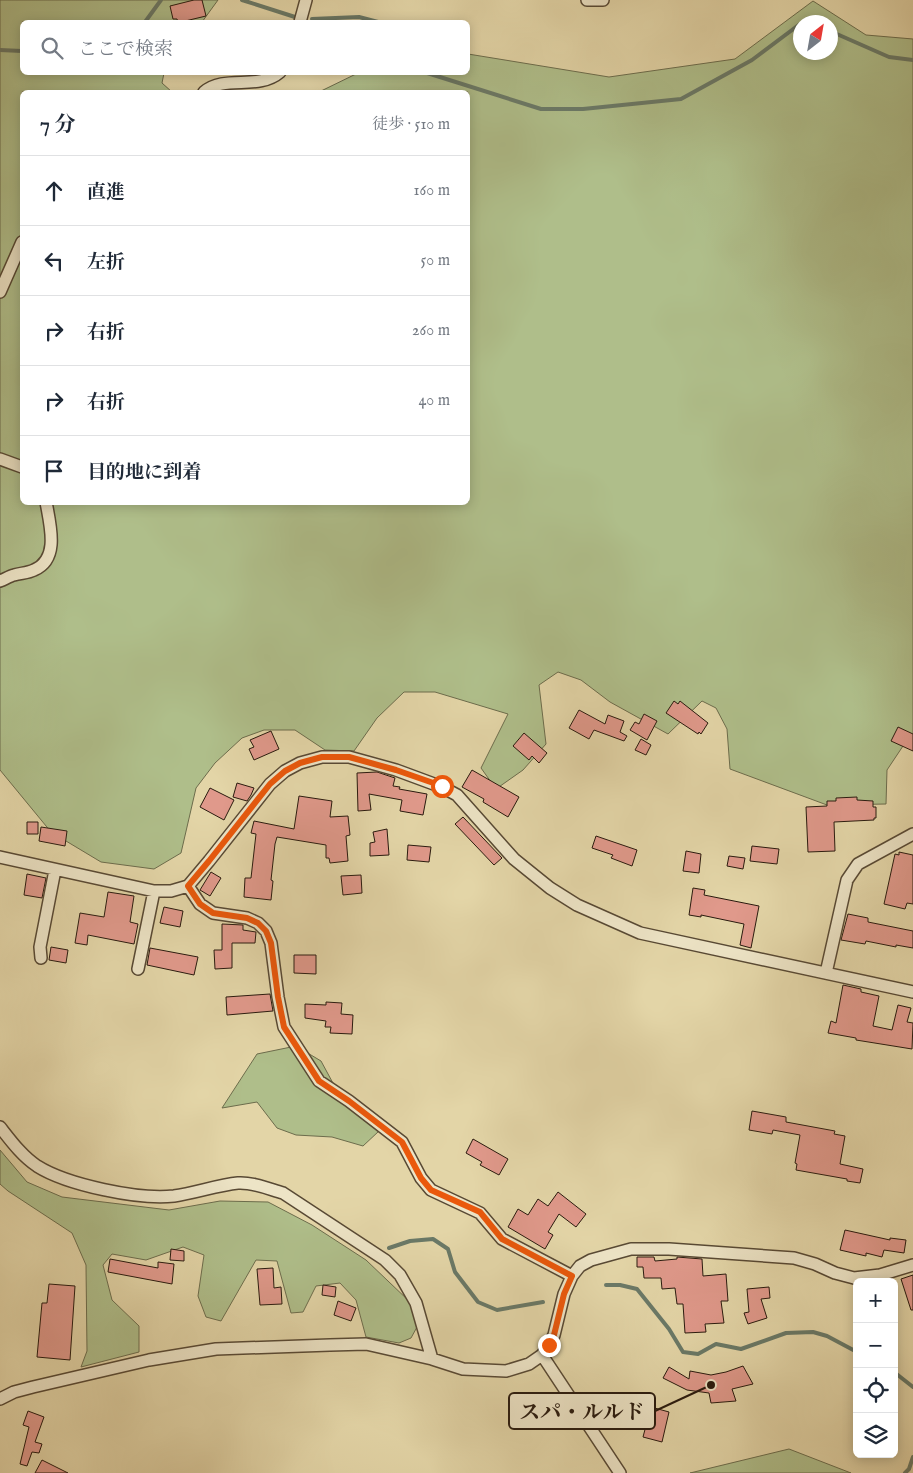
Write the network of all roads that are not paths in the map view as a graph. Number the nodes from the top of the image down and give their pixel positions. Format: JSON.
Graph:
{"nodes":[{"id":1,"x":306,"y":0,"type":"edge"},
{"id":2,"x":587,"y":0,"type":"edge"},
{"id":3,"x":602,"y":0,"type":"edge"},
{"id":4,"x":301,"y":20,"type":"edge"},
{"id":5,"x":276,"y":75,"type":"edge"},
{"id":6,"x":208,"y":90,"type":"edge"},
{"id":7,"x":20,"y":247,"type":"edge"},
{"id":8,"x":0,"y":292,"type":"edge"},
{"id":9,"x":0,"y":459,"type":"edge"},
{"id":10,"x":20,"y":466,"type":"edge"},
{"id":11,"x":46,"y":505,"type":"edge"},
{"id":12,"x":0,"y":581,"type":"edge"},
{"id":13,"x":913,"y":834,"type":"edge"},
{"id":14,"x":0,"y":857,"type":"edge"},
{"id":15,"x":55,"y":870,"type":"junction"},
{"id":16,"x":188,"y":886,"type":"junction"},
{"id":17,"x":154,"y":891,"type":"junction"},
{"id":18,"x":41,"y":958,"type":"dead end"},
{"id":19,"x":138,"y":969,"type":"dead end"},
{"id":20,"x":826,"y":972,"type":"junction"},
{"id":21,"x":913,"y":992,"type":"edge"},
{"id":22,"x":0,"y":1127,"type":"edge"},
{"id":23,"x":913,"y":1265,"type":"edge"},
{"id":24,"x":572,"y":1276,"type":"junction"},
{"id":25,"x":542,"y":1355,"type":"junction"},
{"id":26,"x":432,"y":1359,"type":"junction"},
{"id":27,"x":0,"y":1399,"type":"edge"},
{"id":28,"x":620,"y":1473,"type":"edge"}],
"edges":[{"from":1,"to":4,"type":"street"},
{"from":2,"to":3,"type":"street"},
{"from":5,"to":6,"type":"street"},
{"from":7,"to":8,"type":"street"},
{"from":9,"to":10,"type":"street"},
{"from":11,"to":12,"type":"street"},
{"from":13,"to":20,"type":"street"},
{"from":14,"to":15,"type":"street"},
{"from":15,"to":17,"type":"street"},
{"from":15,"to":18,"type":"street"},
{"from":16,"to":17,"type":"street"},
{"from":16,"to":20,"type":"street"},
{"from":16,"to":24,"type":"street"},
{"from":17,"to":19,"type":"street"},
{"from":20,"to":21,"type":"street"},
{"from":22,"to":26,"type":"street"},
{"from":23,"to":24,"type":"street"},
{"from":24,"to":25,"type":"street"},
{"from":25,"to":26,"type":"street"},
{"from":25,"to":28,"type":"street"},
{"from":26,"to":27,"type":"street"}]}
